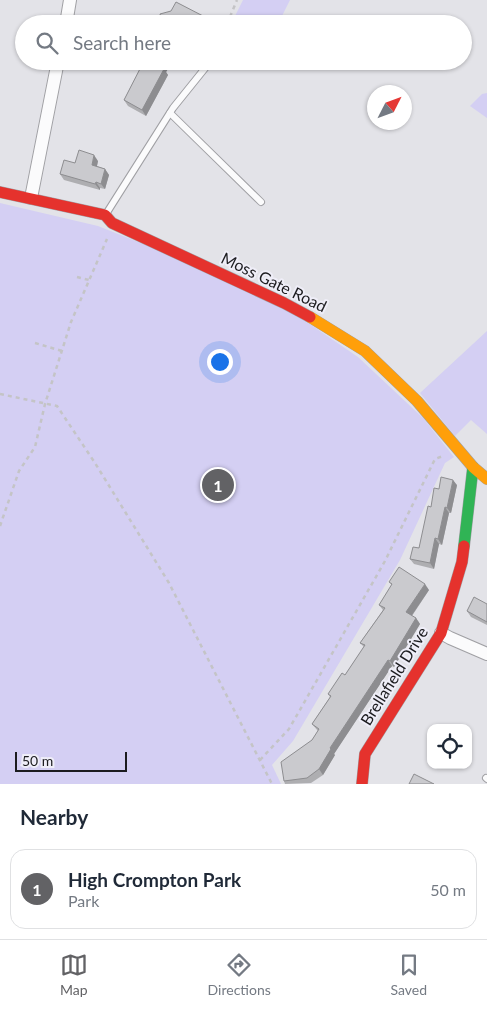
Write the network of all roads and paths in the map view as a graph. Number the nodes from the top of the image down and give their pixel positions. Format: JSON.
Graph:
{"nodes":[{"id":1,"x":70,"y":0,"type":"edge"},
{"id":2,"x":237,"y":0,"type":"edge"},
{"id":3,"x":68,"y":15,"type":"edge"},
{"id":4,"x":231,"y":15,"type":"edge"},
{"id":5,"x":56,"y":70,"type":"edge"},
{"id":6,"x":204,"y":70,"type":"edge"},
{"id":7,"x":170,"y":112,"type":"junction"},
{"id":8,"x":0,"y":192,"type":"edge"},
{"id":9,"x":31,"y":198,"type":"junction"},
{"id":10,"x":261,"y":202,"type":"dead end"},
{"id":11,"x":108,"y":219,"type":"junction"},
{"id":12,"x":77,"y":277,"type":"dead end"},
{"id":13,"x":89,"y":280,"type":"junction"},
{"id":14,"x":35,"y":343,"type":"dead end"},
{"id":15,"x":62,"y":351,"type":"junction"},
{"id":16,"x":0,"y":394,"type":"edge"},
{"id":17,"x":45,"y":404,"type":"junction"},
{"id":18,"x":461,"y":452,"type":"junction"},
{"id":19,"x":473,"y":467,"type":"junction"},
{"id":20,"x":487,"y":479,"type":"edge"},
{"id":21,"x":0,"y":526,"type":"edge"},
{"id":22,"x":441,"y":632,"type":"junction"},
{"id":23,"x":487,"y":654,"type":"edge"},
{"id":24,"x":260,"y":760,"type":"junction"},
{"id":25,"x":272,"y":784,"type":"edge"},
{"id":26,"x":362,"y":784,"type":"edge"}],
"edges":[{"from":1,"to":3,"type":"street"},
{"from":2,"to":4,"type":"path"},
{"from":5,"to":9,"type":"street"},
{"from":6,"to":7,"type":"lane"},
{"from":7,"to":10,"type":"lane"},
{"from":7,"to":11,"type":"lane"},
{"from":8,"to":9,"type":"street","name":"Moss Gate Road"},
{"from":9,"to":11,"type":"street","name":"Moss Gate Road"},
{"from":11,"to":13,"type":"path"},
{"from":11,"to":18,"type":"street","name":"Moss Gate Road"},
{"from":12,"to":13,"type":"path"},
{"from":13,"to":15,"type":"path"},
{"from":14,"to":15,"type":"path"},
{"from":15,"to":17,"type":"path"},
{"from":16,"to":17,"type":"path"},
{"from":17,"to":21,"type":"path"},
{"from":17,"to":24,"type":"path"},
{"from":18,"to":19,"type":"street","name":"Moss Gate Road"},
{"from":18,"to":24,"type":"path"},
{"from":19,"to":20,"type":"street","name":"Moss Gate Road"},
{"from":19,"to":22,"type":"street","name":"Brellafield Drive"},
{"from":22,"to":23,"type":"street"},
{"from":22,"to":26,"type":"street","name":"Brellafield Drive"},
{"from":24,"to":25,"type":"path"}]}
